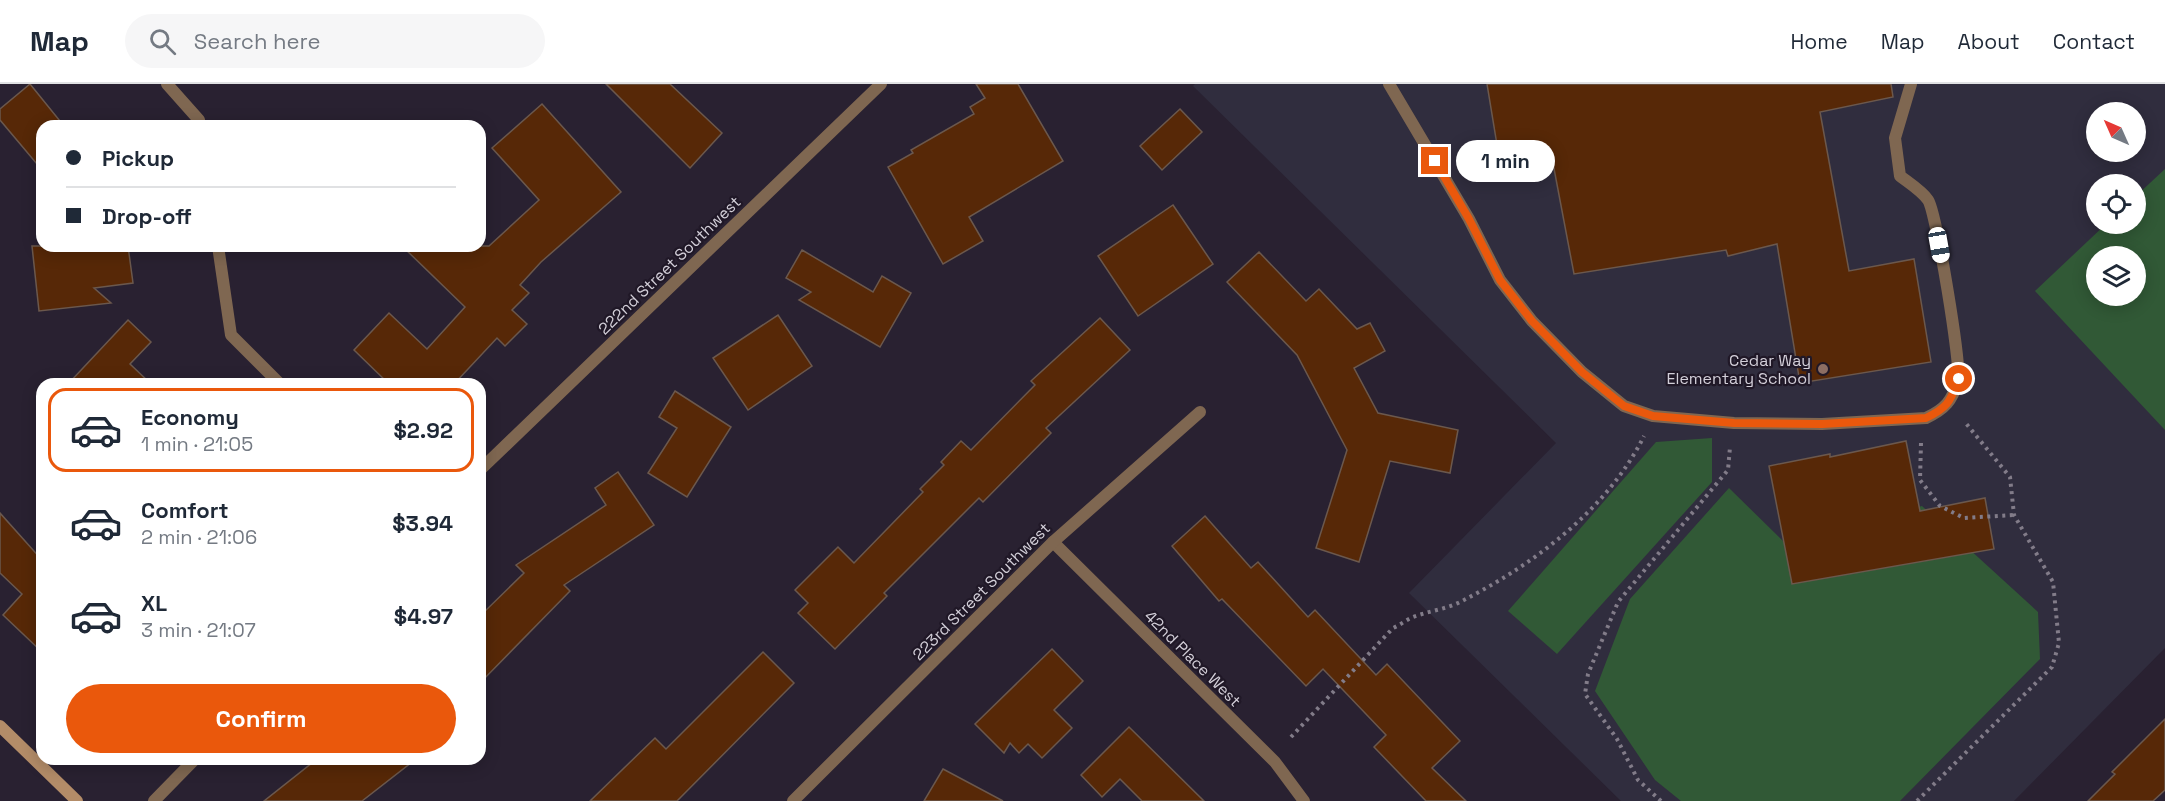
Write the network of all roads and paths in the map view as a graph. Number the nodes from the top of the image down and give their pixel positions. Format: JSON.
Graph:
{"nodes":[{"id":1,"x":167,"y":84,"type":"edge"},
{"id":2,"x":881,"y":84,"type":"edge"},
{"id":3,"x":1389,"y":84,"type":"edge"},
{"id":4,"x":1911,"y":84,"type":"edge"},
{"id":5,"x":199,"y":120,"type":"edge"},
{"id":6,"x":219,"y":252,"type":"edge"},
{"id":7,"x":274,"y":378,"type":"edge"},
{"id":8,"x":1949,"y":403,"type":"junction"},
{"id":9,"x":1200,"y":412,"type":"dead end"},
{"id":10,"x":1653,"y":416,"type":"junction"},
{"id":11,"x":1926,"y":418,"type":"junction"},
{"id":12,"x":1734,"y":423,"type":"junction"},
{"id":13,"x":486,"y":464,"type":"edge"},
{"id":14,"x":2014,"y":514,"type":"junction"},
{"id":15,"x":1053,"y":542,"type":"junction"},
{"id":16,"x":0,"y":726,"type":"edge"},
{"id":17,"x":1291,"y":737,"type":"dead end"},
{"id":18,"x":36,"y":761,"type":"edge"},
{"id":19,"x":40,"y":765,"type":"edge"},
{"id":20,"x":189,"y":765,"type":"edge"},
{"id":21,"x":77,"y":801,"type":"edge"},
{"id":22,"x":154,"y":801,"type":"edge"},
{"id":23,"x":793,"y":801,"type":"edge"},
{"id":24,"x":1304,"y":801,"type":"edge"},
{"id":25,"x":1661,"y":801,"type":"edge"},
{"id":26,"x":1917,"y":801,"type":"edge"}],
"edges":[{"from":1,"to":5,"type":"street"},
{"from":2,"to":13,"type":"street","name":"222nd Street Southwest"},
{"from":3,"to":10,"type":"street"},
{"from":4,"to":8,"type":"street"},
{"from":6,"to":7,"type":"street"},
{"from":8,"to":11,"type":"street"},
{"from":8,"to":14,"type":"path"},
{"from":9,"to":15,"type":"street","name":"223rd Street Southwest"},
{"from":10,"to":12,"type":"street"},
{"from":10,"to":17,"type":"path"},
{"from":11,"to":12,"type":"street"},
{"from":11,"to":14,"type":"path"},
{"from":12,"to":25,"type":"path"},
{"from":14,"to":26,"type":"path"},
{"from":15,"to":23,"type":"street","name":"223rd Street Southwest"},
{"from":15,"to":24,"type":"street","name":"42nd Place West"},
{"from":16,"to":18,"type":"main road"},
{"from":19,"to":21,"type":"main road"},
{"from":20,"to":22,"type":"street"}]}
